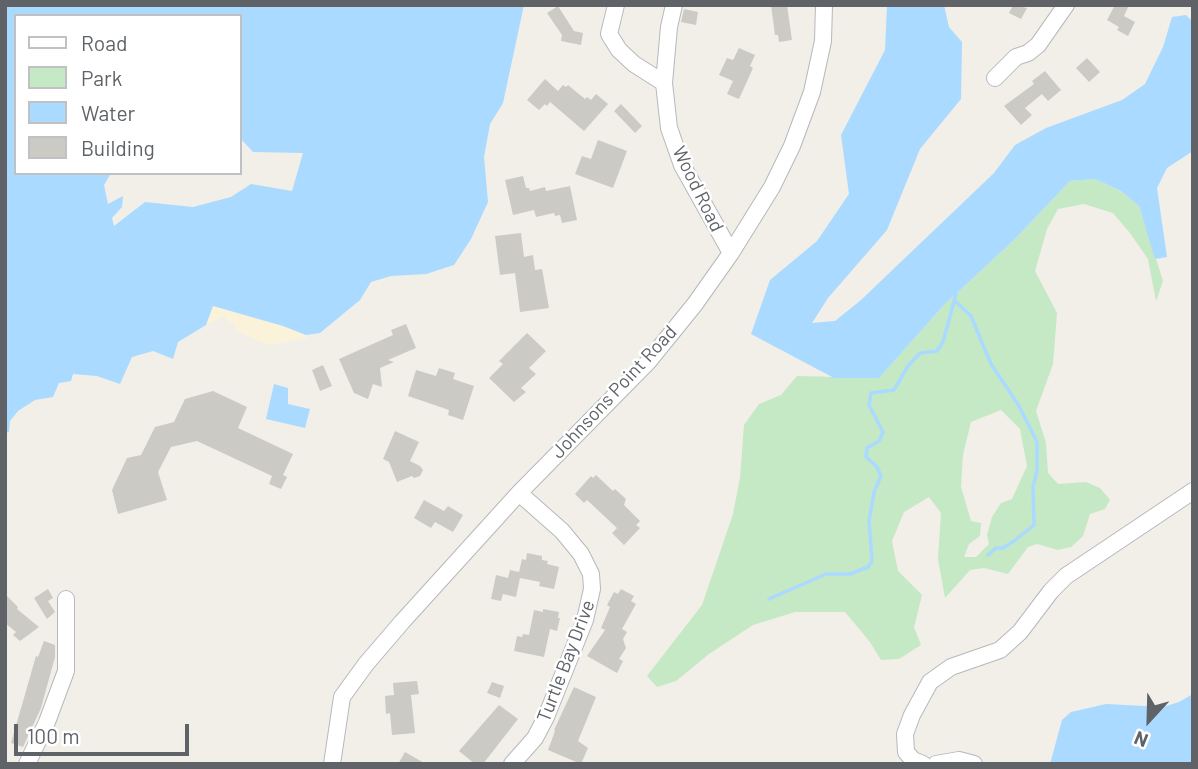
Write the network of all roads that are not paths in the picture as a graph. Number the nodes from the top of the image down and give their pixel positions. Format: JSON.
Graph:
{"nodes":[{"id":1,"x":616,"y":5,"type":"edge"},
{"id":2,"x":674,"y":5,"type":"edge"},
{"id":3,"x":824,"y":5,"type":"edge"},
{"id":4,"x":1066,"y":5,"type":"edge"},
{"id":5,"x":995,"y":78,"type":"dead end"},
{"id":6,"x":664,"y":83,"type":"junction"},
{"id":7,"x":731,"y":253,"type":"junction"},
{"id":8,"x":1193,"y":491,"type":"edge"},
{"id":9,"x":519,"y":493,"type":"junction"},
{"id":10,"x":66,"y":599,"type":"dead end"},
{"id":11,"x":27,"y":764,"type":"edge"},
{"id":12,"x":332,"y":764,"type":"edge"},
{"id":13,"x":512,"y":764,"type":"edge"},
{"id":14,"x":923,"y":764,"type":"edge"},
{"id":15,"x":936,"y":764,"type":"edge"},
{"id":16,"x":974,"y":764,"type":"edge"}],
"edges":[{"from":1,"to":6,"type":"street"},
{"from":2,"to":6,"type":"street","name":"Wood Road"},
{"from":3,"to":7,"type":"street","name":"Johnsons Point Road"},
{"from":4,"to":5,"type":"street"},
{"from":6,"to":7,"type":"street","name":"Wood Road"},
{"from":7,"to":9,"type":"street","name":"Johnsons Point Road"},
{"from":8,"to":14,"type":"street"},
{"from":9,"to":12,"type":"street","name":"Johnsons Point Road"},
{"from":9,"to":13,"type":"street","name":"Turtle Bay Drive"},
{"from":10,"to":11,"type":"street"},
{"from":15,"to":16,"type":"street"}]}
